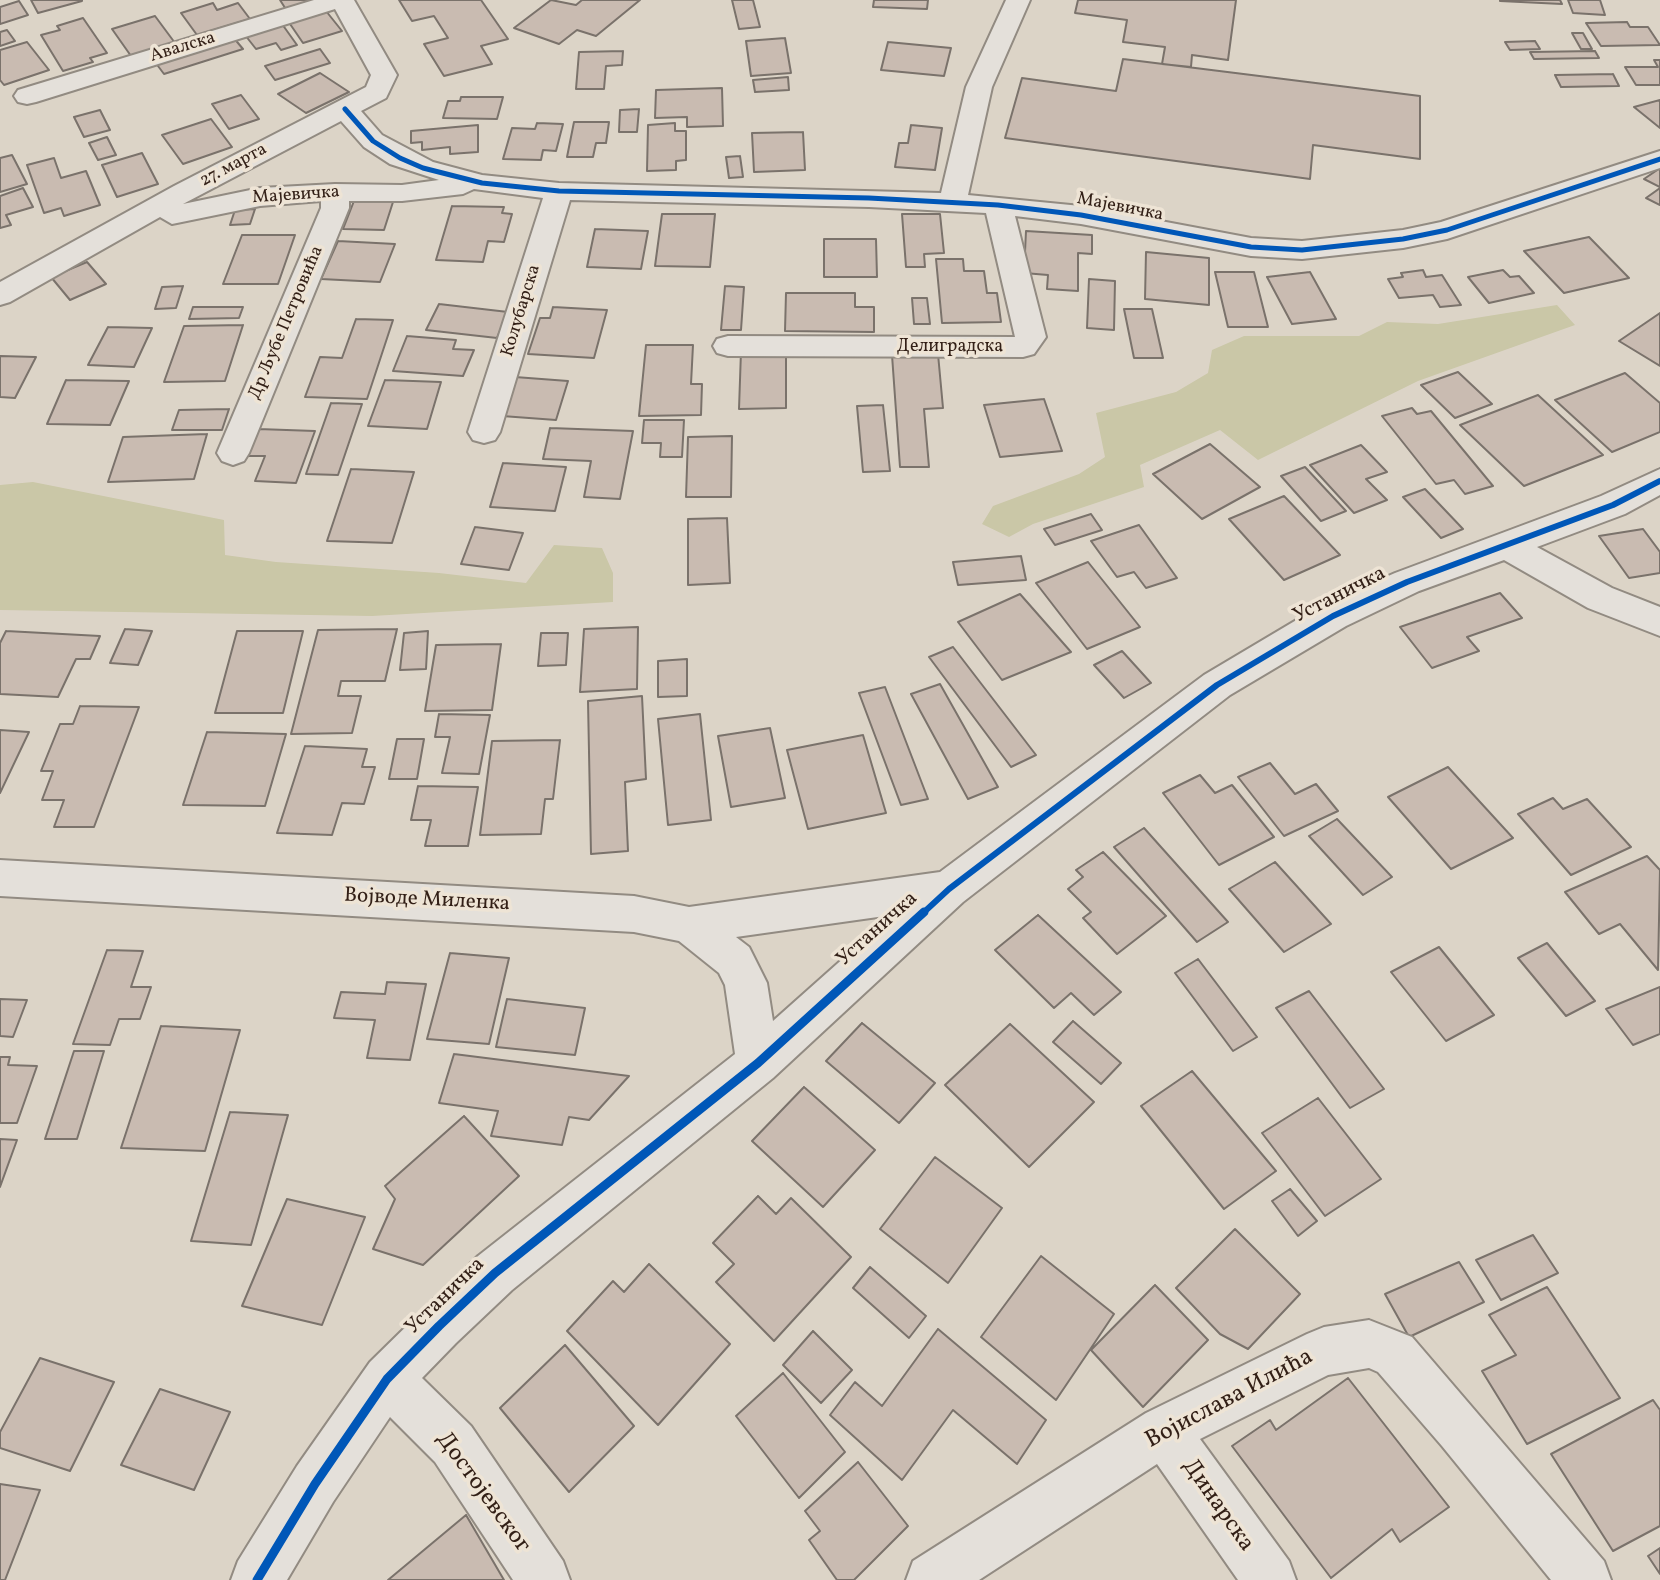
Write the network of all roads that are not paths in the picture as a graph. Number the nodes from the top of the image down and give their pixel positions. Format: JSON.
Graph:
{"nodes":[{"id":1,"x":341,"y":0,"type":"edge"},
{"id":2,"x":1018,"y":0,"type":"edge"},
{"id":3,"x":27,"y":96,"type":"dead end"},
{"id":4,"x":345,"y":109,"type":"junction"},
{"id":5,"x":1660,"y":159,"type":"edge"},
{"id":6,"x":482,"y":183,"type":"junction"},
{"id":7,"x":559,"y":191,"type":"junction"},
{"id":8,"x":335,"y":192,"type":"junction"},
{"id":9,"x":953,"y":201,"type":"junction"},
{"id":10,"x":998,"y":205,"type":"junction"},
{"id":11,"x":113,"y":233,"type":"junction"},
{"id":12,"x":0,"y":295,"type":"edge"},
{"id":13,"x":728,"y":346,"type":"dead end"},
{"id":14,"x":484,"y":432,"type":"dead end"},
{"id":15,"x":233,"y":453,"type":"dead end"},
{"id":16,"x":1660,"y":481,"type":"edge"},
{"id":17,"x":1506,"y":545,"type":"junction"},
{"id":18,"x":1660,"y":622,"type":"edge"},
{"id":19,"x":0,"y":878,"type":"edge"},
{"id":20,"x":949,"y":888,"type":"junction"},
{"id":21,"x":688,"y":925,"type":"junction"},
{"id":22,"x":758,"y":1063,"type":"junction"},
{"id":23,"x":387,"y":1380,"type":"junction"},
{"id":24,"x":1164,"y":1432,"type":"junction"},
{"id":25,"x":257,"y":1580,"type":"edge"},
{"id":26,"x":544,"y":1580,"type":"edge"},
{"id":27,"x":932,"y":1580,"type":"edge"},
{"id":28,"x":1270,"y":1580,"type":"edge"},
{"id":29,"x":1585,"y":1580,"type":"edge"}],
"edges":[{"from":1,"to":3,"type":"street","name":"Авалска"},
{"from":1,"to":4,"type":"street","name":"27. марта"},
{"from":2,"to":9,"type":"street"},
{"from":4,"to":6,"type":"street"},
{"from":4,"to":11,"type":"street","name":"27. марта"},
{"from":5,"to":10,"type":"street","name":"Мајевичка"},
{"from":6,"to":7,"type":"street","name":"Мајевичка"},
{"from":6,"to":8,"type":"street","name":"Мајевичка"},
{"from":7,"to":9,"type":"street","name":"Мајевичка"},
{"from":7,"to":14,"type":"street","name":"Колубарска"},
{"from":8,"to":11,"type":"street","name":"Мајевичка"},
{"from":8,"to":15,"type":"street","name":"Др Љубе Петровића"},
{"from":9,"to":10,"type":"street","name":"Мајевичка"},
{"from":10,"to":13,"type":"street","name":"Делиградска"},
{"from":11,"to":12,"type":"street","name":"27. марта"},
{"from":16,"to":17,"type":"street","name":"Устаничка"},
{"from":17,"to":18,"type":"street"},
{"from":17,"to":20,"type":"street","name":"Устаничка"},
{"from":19,"to":21,"type":"street","name":"Војводе Миленка"},
{"from":20,"to":21,"type":"street"},
{"from":20,"to":22,"type":"street","name":"Устаничка"},
{"from":21,"to":22,"type":"street","name":"Војводе Миленка"},
{"from":22,"to":23,"type":"street","name":"Устаничка"},
{"from":23,"to":25,"type":"street","name":"Устаничка"},
{"from":23,"to":26,"type":"street","name":"Достојевског"},
{"from":24,"to":27,"type":"street","name":"Војислава Илића"},
{"from":24,"to":28,"type":"street","name":"Динарска"},
{"from":24,"to":29,"type":"street","name":"Војислава Илића"}]}
